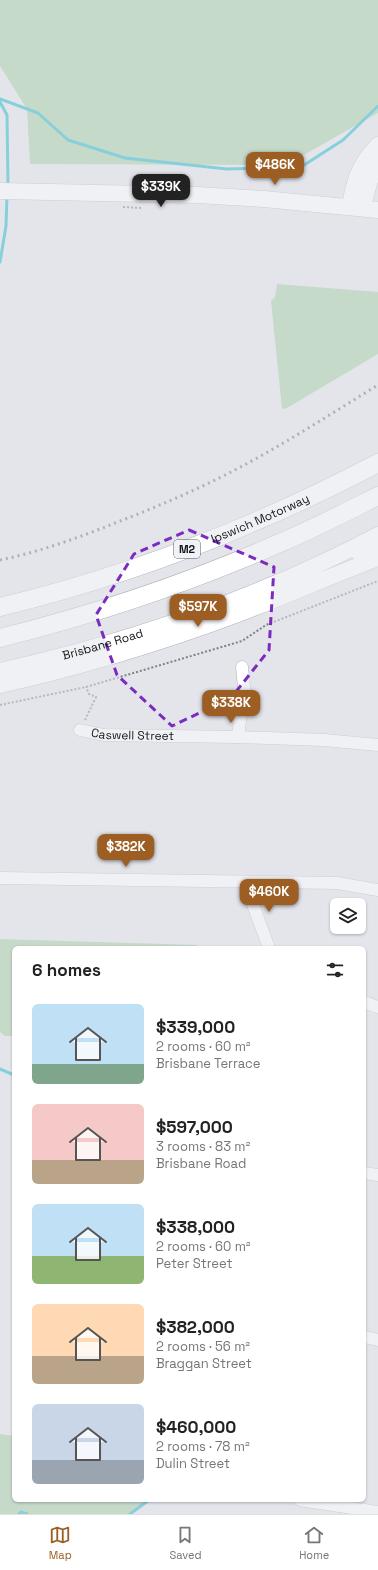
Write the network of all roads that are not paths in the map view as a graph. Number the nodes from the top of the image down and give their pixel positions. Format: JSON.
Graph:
{"nodes":[{"id":1,"x":378,"y":145,"type":"edge"},
{"id":2,"x":378,"y":164,"type":"edge"},
{"id":3,"x":0,"y":191,"type":"edge"},
{"id":4,"x":356,"y":208,"type":"junction"},
{"id":5,"x":378,"y":210,"type":"edge"},
{"id":6,"x":378,"y":463,"type":"edge"},
{"id":7,"x":378,"y":496,"type":"edge"},
{"id":8,"x":378,"y":535,"type":"edge"},
{"id":9,"x":378,"y":545,"type":"edge"},
{"id":10,"x":343,"y":553,"type":"junction"},
{"id":11,"x":378,"y":558,"type":"edge"},
{"id":12,"x":0,"y":607,"type":"edge"},
{"id":13,"x":0,"y":638,"type":"edge"},
{"id":14,"x":242,"y":667,"type":"dead end"},
{"id":15,"x":0,"y":670,"type":"edge"},
{"id":16,"x":0,"y":685,"type":"edge"},
{"id":17,"x":80,"y":730,"type":"road end"},
{"id":18,"x":238,"y":736,"type":"junction"},
{"id":19,"x":378,"y":745,"type":"edge"},
{"id":20,"x":0,"y":878,"type":"edge"},
{"id":21,"x":251,"y":882,"type":"junction"},
{"id":22,"x":378,"y":890,"type":"edge"},
{"id":23,"x":268,"y":946,"type":"edge"},
{"id":24,"x":366,"y":1003,"type":"edge"},
{"id":25,"x":378,"y":1007,"type":"edge"},
{"id":26,"x":366,"y":1173,"type":"edge"},
{"id":27,"x":378,"y":1175,"type":"edge"},
{"id":28,"x":366,"y":1337,"type":"edge"},
{"id":29,"x":378,"y":1340,"type":"edge"},
{"id":30,"x":313,"y":1502,"type":"edge"},
{"id":31,"x":378,"y":1512,"type":"edge"}],
"edges":[{"from":1,"to":4,"type":"main road"},
{"from":2,"to":4,"type":"main road"},
{"from":3,"to":4,"type":"main road"},
{"from":4,"to":5,"type":"main road"},
{"from":6,"to":12,"type":"highway","name":"Ipswich Motorway","number":"M2"},
{"from":7,"to":13,"type":"highway","number":"M2"},
{"from":8,"to":10,"type":"main road","name":"Brisbane Road"},
{"from":9,"to":10,"type":"street"},
{"from":10,"to":15,"type":"main road","name":"Brisbane Road"},
{"from":11,"to":16,"type":"main road","name":"Brisbane Road"},
{"from":14,"to":18,"type":"street"},
{"from":17,"to":18,"type":"street","name":"Caswell Street"},
{"from":18,"to":19,"type":"street","name":"Caswell Street"},
{"from":20,"to":21,"type":"street"},
{"from":21,"to":22,"type":"street"},
{"from":21,"to":23,"type":"street"},
{"from":24,"to":25,"type":"street"},
{"from":26,"to":27,"type":"street"},
{"from":28,"to":29,"type":"street"},
{"from":30,"to":31,"type":"street"}]}
